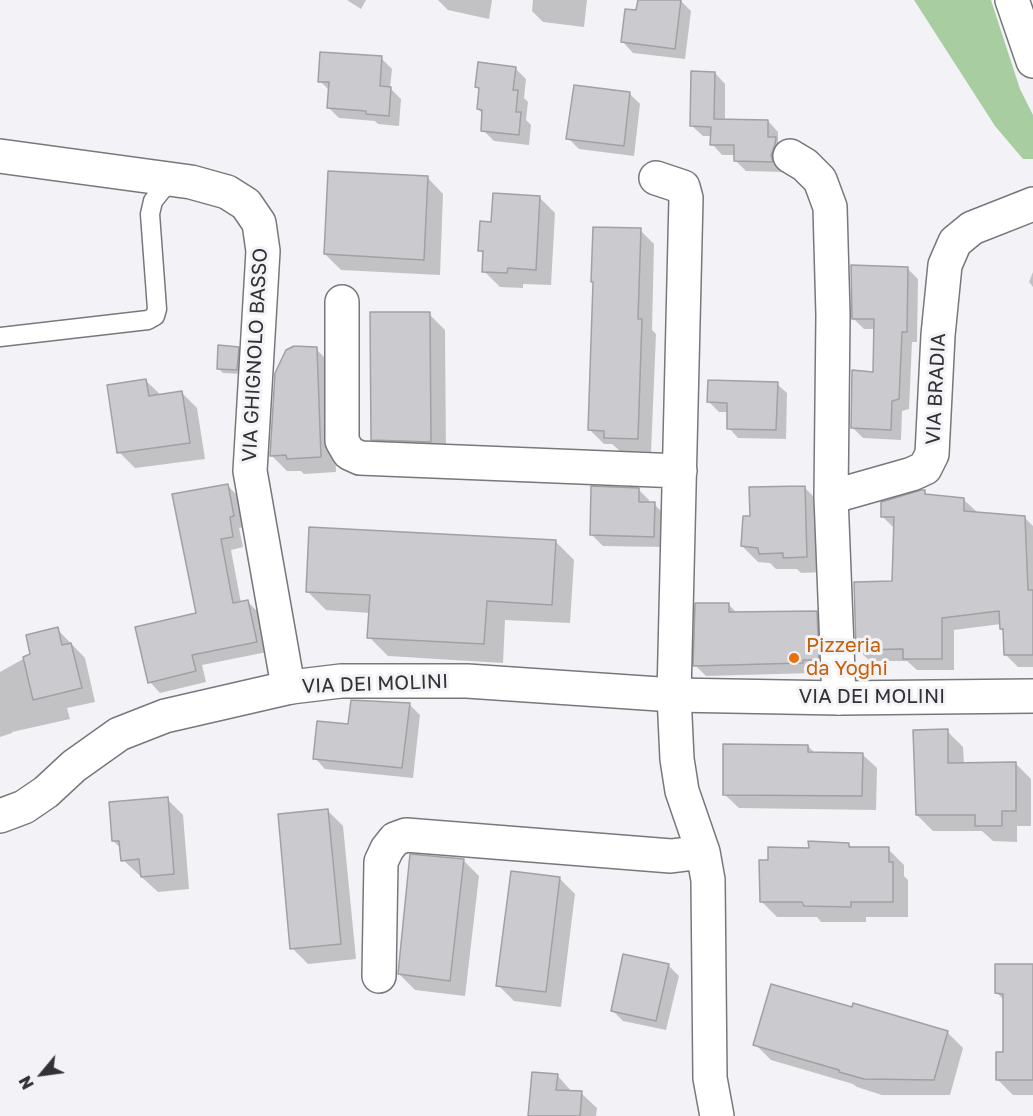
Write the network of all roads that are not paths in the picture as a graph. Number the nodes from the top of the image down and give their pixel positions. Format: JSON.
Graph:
{"nodes":[{"id":1,"x":1012,"y":0,"type":"edge"},
{"id":2,"x":1033,"y":62,"type":"edge"},
{"id":3,"x":0,"y":156,"type":"edge"},
{"id":4,"x":790,"y":156,"type":"dead end"},
{"id":5,"x":656,"y":178,"type":"dead end"},
{"id":6,"x":170,"y":180,"type":"junction"},
{"id":7,"x":1033,"y":204,"type":"edge"},
{"id":8,"x":342,"y":302,"type":"dead end"},
{"id":9,"x":0,"y":337,"type":"edge"},
{"id":10,"x":680,"y":471,"type":"junction"},
{"id":11,"x":831,"y":496,"type":"junction"},
{"id":12,"x":291,"y":687,"type":"junction"},
{"id":13,"x":674,"y":695,"type":"junction"},
{"id":14,"x":1033,"y":696,"type":"edge"},
{"id":15,"x":839,"y":698,"type":"junction"},
{"id":16,"x":0,"y":816,"type":"edge"},
{"id":17,"x":703,"y":852,"type":"junction"},
{"id":18,"x":379,"y":976,"type":"dead end"},
{"id":19,"x":717,"y":1116,"type":"edge"}],
"edges":[{"from":1,"to":2,"type":"street"},
{"from":3,"to":6,"type":"street","name":"VIA GHIGNOLO BASSO"},
{"from":4,"to":11,"type":"street"},
{"from":5,"to":10,"type":"street"},
{"from":6,"to":9,"type":"lane"},
{"from":6,"to":12,"type":"street","name":"VIA GHIGNOLO BASSO"},
{"from":7,"to":11,"type":"street","name":"VIA BRADIA"},
{"from":8,"to":10,"type":"street"},
{"from":10,"to":13,"type":"street"},
{"from":11,"to":15,"type":"street"},
{"from":12,"to":13,"type":"street","name":"VIA DEI MOLINI"},
{"from":12,"to":16,"type":"street","name":"VIA DEI MOLINI"},
{"from":13,"to":15,"type":"street","name":"VIA DEI MOLINI"},
{"from":13,"to":17,"type":"street"},
{"from":14,"to":15,"type":"street","name":"VIA DEI MOLINI"},
{"from":17,"to":18,"type":"street"},
{"from":17,"to":19,"type":"street"}]}
